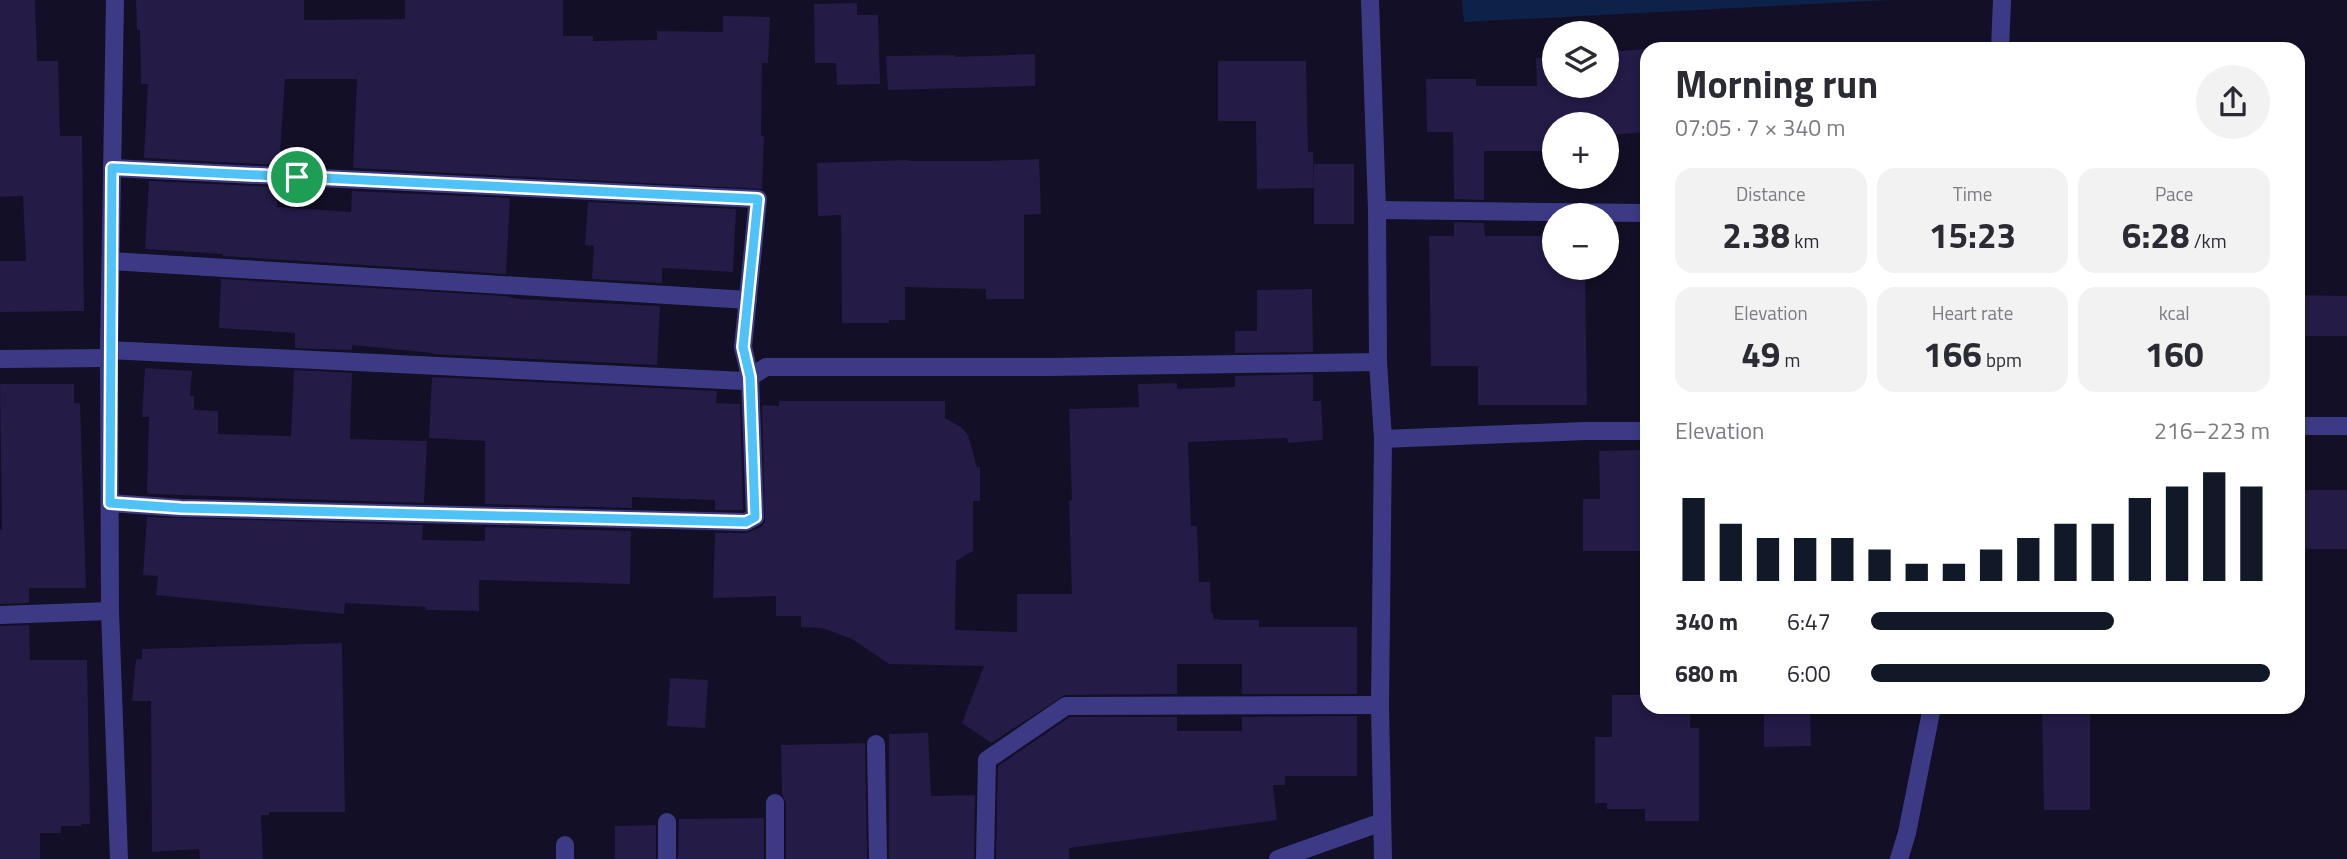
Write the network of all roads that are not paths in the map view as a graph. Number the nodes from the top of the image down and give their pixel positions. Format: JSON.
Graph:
{"nodes":[{"id":1,"x":115,"y":0,"type":"edge"},
{"id":2,"x":1370,"y":0,"type":"edge"},
{"id":3,"x":2002,"y":0,"type":"edge"},
{"id":4,"x":2000,"y":42,"type":"edge"},
{"id":5,"x":112,"y":168,"type":"junction"},
{"id":6,"x":1377,"y":210,"type":"junction"},
{"id":7,"x":1640,"y":213,"type":"edge"},
{"id":8,"x":111,"y":261,"type":"junction"},
{"id":9,"x":748,"y":300,"type":"junction"},
{"id":10,"x":109,"y":354,"type":"junction"},
{"id":11,"x":0,"y":359,"type":"edge"},
{"id":12,"x":1378,"y":362,"type":"junction"},
{"id":13,"x":750,"y":377,"type":"junction"},
{"id":14,"x":2305,"y":426,"type":"edge"},
{"id":15,"x":2347,"y":426,"type":"edge"},
{"id":16,"x":1640,"y":431,"type":"edge"},
{"id":17,"x":1383,"y":439,"type":"junction"},
{"id":18,"x":110,"y":503,"type":"junction"},
{"id":19,"x":110,"y":611,"type":"junction"},
{"id":20,"x":0,"y":615,"type":"edge"},
{"id":21,"x":1380,"y":705,"type":"junction"},
{"id":22,"x":1931,"y":714,"type":"edge"},
{"id":23,"x":876,"y":744,"type":"dead end"},
{"id":24,"x":775,"y":803,"type":"dead end"},
{"id":25,"x":667,"y":822,"type":"dead end"},
{"id":26,"x":1382,"y":822,"type":"junction"},
{"id":27,"x":119,"y":859,"type":"edge"},
{"id":28,"x":667,"y":859,"type":"edge"},
{"id":29,"x":775,"y":859,"type":"edge"},
{"id":30,"x":878,"y":859,"type":"edge"},
{"id":31,"x":985,"y":859,"type":"edge"},
{"id":32,"x":1278,"y":859,"type":"edge"},
{"id":33,"x":1383,"y":859,"type":"edge"},
{"id":34,"x":1899,"y":859,"type":"edge"}],
"edges":[{"from":1,"to":5,"type":"street"},
{"from":2,"to":6,"type":"street"},
{"from":3,"to":4,"type":"street"},
{"from":5,"to":8,"type":"street"},
{"from":5,"to":9,"type":"street"},
{"from":6,"to":7,"type":"street"},
{"from":6,"to":12,"type":"street"},
{"from":8,"to":9,"type":"street"},
{"from":8,"to":10,"type":"street"},
{"from":9,"to":13,"type":"street"},
{"from":10,"to":11,"type":"street"},
{"from":10,"to":13,"type":"street"},
{"from":10,"to":18,"type":"street"},
{"from":12,"to":13,"type":"street"},
{"from":12,"to":17,"type":"street"},
{"from":13,"to":18,"type":"street"},
{"from":14,"to":15,"type":"street"},
{"from":16,"to":17,"type":"street"},
{"from":17,"to":21,"type":"street"},
{"from":18,"to":19,"type":"street"},
{"from":19,"to":20,"type":"street"},
{"from":19,"to":27,"type":"street"},
{"from":21,"to":26,"type":"street"},
{"from":21,"to":31,"type":"street"},
{"from":22,"to":34,"type":"street"},
{"from":23,"to":30,"type":"street"},
{"from":24,"to":29,"type":"street"},
{"from":25,"to":28,"type":"street"},
{"from":26,"to":32,"type":"street"},
{"from":26,"to":33,"type":"street"}]}
